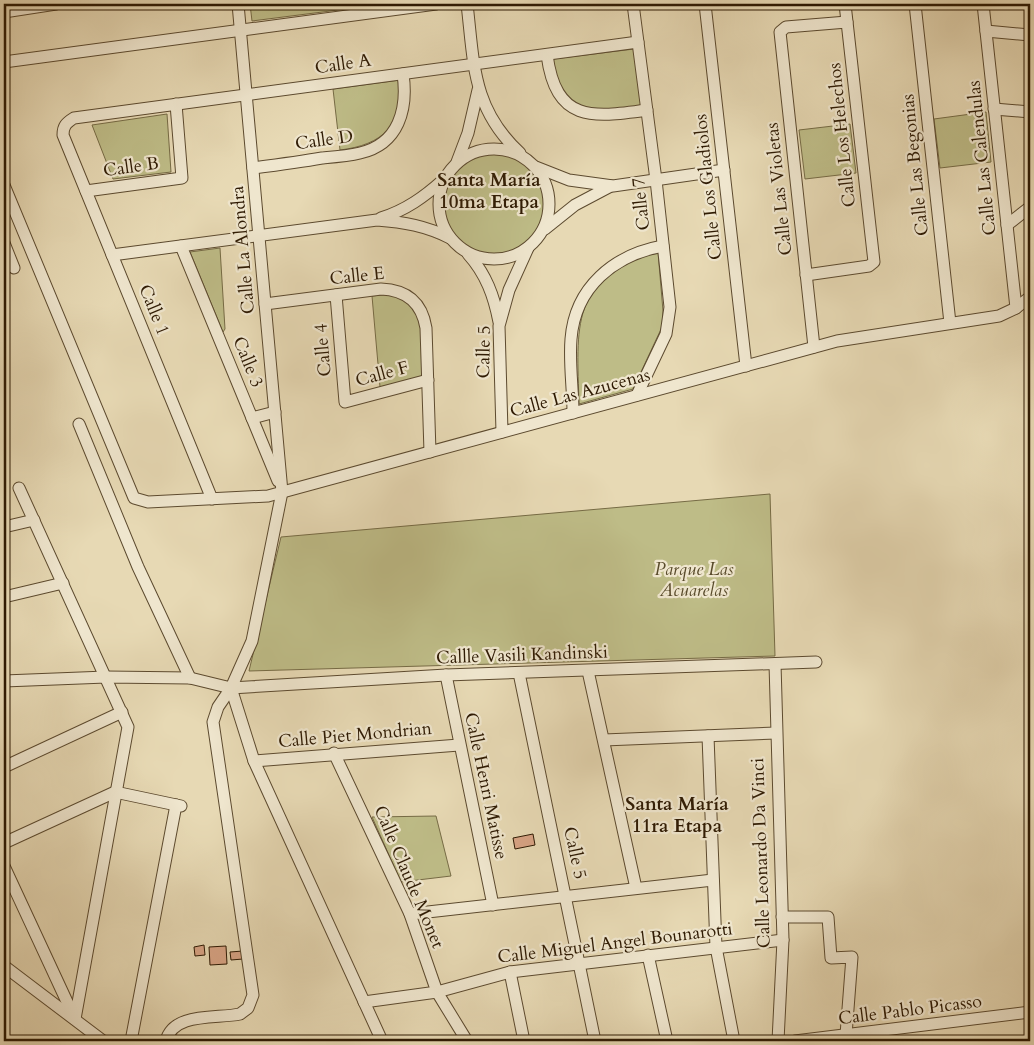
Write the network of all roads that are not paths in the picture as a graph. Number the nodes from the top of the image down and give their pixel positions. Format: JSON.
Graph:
{"nodes":[{"id":1,"x":56,"y":4,"type":"edge"},
{"id":2,"x":238,"y":4,"type":"edge"},
{"id":3,"x":436,"y":4,"type":"edge"},
{"id":4,"x":467,"y":4,"type":"edge"},
{"id":5,"x":633,"y":4,"type":"edge"},
{"id":6,"x":705,"y":4,"type":"edge"},
{"id":7,"x":845,"y":4,"type":"edge"},
{"id":8,"x":915,"y":4,"type":"edge"},
{"id":9,"x":983,"y":4,"type":"edge"},
{"id":10,"x":11,"y":9,"type":"edge"},
{"id":11,"x":847,"y":22,"type":"junction"},
{"id":12,"x":241,"y":30,"type":"junction"},
{"id":13,"x":986,"y":32,"type":"junction"},
{"id":14,"x":1030,"y":35,"type":"edge"},
{"id":15,"x":638,"y":42,"type":"junction"},
{"id":16,"x":547,"y":55,"type":"junction"},
{"id":17,"x":4,"y":62,"type":"edge"},
{"id":18,"x":474,"y":64,"type":"junction"},
{"id":19,"x":403,"y":74,"type":"junction"},
{"id":20,"x":478,"y":90,"type":"junction"},
{"id":21,"x":246,"y":95,"type":"junction"},
{"id":22,"x":176,"y":104,"type":"junction"},
{"id":23,"x":994,"y":109,"type":"junction"},
{"id":24,"x":647,"y":110,"type":"junction"},
{"id":25,"x":1030,"y":112,"type":"edge"},
{"id":26,"x":63,"y":135,"type":"joint"},
{"id":27,"x":522,"y":156,"type":"junction"},
{"id":28,"x":456,"y":164,"type":"junction"},
{"id":29,"x":536,"y":167,"type":"junction"},
{"id":30,"x":253,"y":168,"type":"junction"},
{"id":31,"x":724,"y":170,"type":"junction"},
{"id":32,"x":445,"y":179,"type":"junction"},
{"id":33,"x":656,"y":180,"type":"junction"},
{"id":34,"x":4,"y":185,"type":"edge"},
{"id":35,"x":613,"y":186,"type":"junction"},
{"id":36,"x":86,"y":191,"type":"junction"},
{"id":37,"x":1030,"y":207,"type":"edge"},
{"id":38,"x":377,"y":220,"type":"junction"},
{"id":39,"x":1007,"y":225,"type":"junction"},
{"id":40,"x":540,"y":234,"type":"junction"},
{"id":41,"x":259,"y":236,"type":"junction"},
{"id":42,"x":452,"y":239,"type":"junction"},
{"id":43,"x":4,"y":243,"type":"edge"},
{"id":44,"x":181,"y":246,"type":"junction"},
{"id":45,"x":663,"y":246,"type":"junction"},
{"id":46,"x":528,"y":248,"type":"junction"},
{"id":47,"x":466,"y":251,"type":"junction"},
{"id":48,"x":112,"y":255,"type":"junction"},
{"id":49,"x":14,"y":268,"type":"dead end"},
{"id":50,"x":806,"y":275,"type":"junction"},
{"id":51,"x":336,"y":295,"type":"junction"},
{"id":52,"x":1030,"y":297,"type":"edge"},
{"id":53,"x":265,"y":304,"type":"junction"},
{"id":54,"x":1016,"y":308,"type":"junction"},
{"id":55,"x":950,"y":323,"type":"junction"},
{"id":56,"x":499,"y":326,"type":"junction"},
{"id":57,"x":814,"y":347,"type":"junction"},
{"id":58,"x":746,"y":366,"type":"junction"},
{"id":59,"x":428,"y":380,"type":"junction"},
{"id":60,"x":637,"y":395,"type":"junction"},
{"id":61,"x":345,"y":402,"type":"joint"},
{"id":62,"x":275,"y":412,"type":"junction"},
{"id":63,"x":573,"y":413,"type":"junction"},
{"id":64,"x":252,"y":418,"type":"junction"},
{"id":65,"x":79,"y":424,"type":"dead end"},
{"id":66,"x":502,"y":432,"type":"junction"},
{"id":67,"x":430,"y":452,"type":"junction"},
{"id":68,"x":19,"y":488,"type":"dead end"},
{"id":69,"x":282,"y":492,"type":"junction"},
{"id":70,"x":212,"y":499,"type":"junction"},
{"id":71,"x":34,"y":520,"type":"junction"},
{"id":72,"x":4,"y":527,"type":"edge"},
{"id":73,"x":63,"y":583,"type":"junction"},
{"id":74,"x":4,"y":597,"type":"edge"},
{"id":75,"x":816,"y":662,"type":"dead end"},
{"id":76,"x":774,"y":664,"type":"junction"},
{"id":77,"x":588,"y":670,"type":"junction"},
{"id":78,"x":519,"y":673,"type":"junction"},
{"id":79,"x":446,"y":675,"type":"junction"},
{"id":80,"x":106,"y":676,"type":"junction"},
{"id":81,"x":190,"y":678,"type":"junction"},
{"id":82,"x":4,"y":681,"type":"edge"},
{"id":83,"x":231,"y":688,"type":"junction"},
{"id":84,"x":122,"y":712,"type":"junction"},
{"id":85,"x":776,"y":733,"type":"junction"},
{"id":86,"x":708,"y":736,"type":"junction"},
{"id":87,"x":604,"y":740,"type":"junction"},
{"id":88,"x":459,"y":745,"type":"junction"},
{"id":89,"x":334,"y":753,"type":"junction"},
{"id":90,"x":254,"y":761,"type":"junction"},
{"id":91,"x":4,"y":767,"type":"edge"},
{"id":92,"x":115,"y":792,"type":"junction"},
{"id":93,"x":4,"y":843,"type":"edge"},
{"id":94,"x":4,"y":866,"type":"edge"},
{"id":95,"x":713,"y":880,"type":"junction"},
{"id":96,"x":636,"y":888,"type":"junction"},
{"id":97,"x":566,"y":896,"type":"junction"},
{"id":98,"x":493,"y":905,"type":"junction"},
{"id":99,"x":410,"y":914,"type":"junction"},
{"id":100,"x":782,"y":917,"type":"junction"},
{"id":101,"x":782,"y":940,"type":"junction"},
{"id":102,"x":716,"y":948,"type":"junction"},
{"id":103,"x":648,"y":956,"type":"junction"},
{"id":104,"x":580,"y":964,"type":"junction"},
{"id":105,"x":4,"y":966,"type":"edge"},
{"id":106,"x":510,"y":972,"type":"junction"},
{"id":107,"x":437,"y":992,"type":"junction"},
{"id":108,"x":364,"y":1002,"type":"junction"},
{"id":109,"x":1030,"y":1012,"type":"edge"},
{"id":110,"x":75,"y":1019,"type":"junction"},
{"id":111,"x":846,"y":1035,"type":"junction"},
{"id":112,"x":103,"y":1041,"type":"edge"},
{"id":113,"x":132,"y":1041,"type":"edge"},
{"id":114,"x":166,"y":1041,"type":"edge"},
{"id":115,"x":382,"y":1041,"type":"edge"},
{"id":116,"x":467,"y":1041,"type":"edge"},
{"id":117,"x":524,"y":1041,"type":"edge"},
{"id":118,"x":595,"y":1041,"type":"edge"},
{"id":119,"x":667,"y":1041,"type":"edge"},
{"id":120,"x":730,"y":1041,"type":"edge"},
{"id":121,"x":734,"y":1041,"type":"edge"},
{"id":122,"x":743,"y":1041,"type":"edge"},
{"id":123,"x":778,"y":1041,"type":"edge"},
{"id":124,"x":795,"y":1041,"type":"edge"}],
"edges":[{"from":1,"to":10,"type":"street"},
{"from":2,"to":12,"type":"street","name":"Calle La Alondra"},
{"from":3,"to":12,"type":"street"},
{"from":4,"to":18,"type":"street"},
{"from":5,"to":15,"type":"street","name":"Calle 7"},
{"from":6,"to":31,"type":"street","name":"Calle Los Gladiolos"},
{"from":7,"to":11,"type":"street","name":"Calle Los Helechos"},
{"from":8,"to":55,"type":"street","name":"Calle Las Begonias"},
{"from":9,"to":13,"type":"street","name":"Calle Las Calendulas"},
{"from":11,"to":50,"type":"street","name":"Calle Los Helechos"},
{"from":11,"to":50,"type":"street","name":"Calle Las Violetas"},
{"from":12,"to":17,"type":"street"},
{"from":12,"to":21,"type":"street","name":"Calle La Alondra"},
{"from":13,"to":14,"type":"street"},
{"from":13,"to":23,"type":"street","name":"Calle Las Calendulas"},
{"from":15,"to":16,"type":"street","name":"Calle A"},
{"from":15,"to":24,"type":"street","name":"Calle 7"},
{"from":16,"to":18,"type":"street","name":"Calle A"},
{"from":16,"to":24,"type":"street"},
{"from":18,"to":19,"type":"street","name":"Calle A"},
{"from":18,"to":20,"type":"street"},
{"from":19,"to":21,"type":"street","name":"Calle A"},
{"from":19,"to":30,"type":"street","name":"Calle D"},
{"from":20,"to":27,"type":"street"},
{"from":20,"to":28,"type":"street"},
{"from":21,"to":22,"type":"street","name":"Calle A"},
{"from":21,"to":30,"type":"street","name":"Calle La Alondra"},
{"from":22,"to":26,"type":"street","name":"Calle A"},
{"from":22,"to":36,"type":"street","name":"Calle B"},
{"from":23,"to":25,"type":"street"},
{"from":23,"to":39,"type":"street","name":"Calle Las Calendulas"},
{"from":24,"to":33,"type":"street","name":"Calle 7"},
{"from":26,"to":36,"type":"street","name":"Calle 1"},
{"from":27,"to":28,"type":"street"},
{"from":27,"to":29,"type":"street"},
{"from":28,"to":32,"type":"street"},
{"from":29,"to":35,"type":"street"},
{"from":29,"to":40,"type":"street"},
{"from":30,"to":41,"type":"street","name":"Calle La Alondra"},
{"from":31,"to":33,"type":"street"},
{"from":31,"to":58,"type":"street","name":"Calle Los Gladiolos"},
{"from":32,"to":38,"type":"street"},
{"from":32,"to":42,"type":"street"},
{"from":33,"to":35,"type":"street"},
{"from":33,"to":45,"type":"street","name":"Calle 7"},
{"from":34,"to":70,"type":"street","name":"Calle Las Azucenas"},
{"from":35,"to":40,"type":"street"},
{"from":36,"to":48,"type":"street","name":"Calle 1"},
{"from":37,"to":39,"type":"street"},
{"from":38,"to":41,"type":"street"},
{"from":38,"to":42,"type":"street"},
{"from":39,"to":54,"type":"street","name":"Calle Las Calendulas"},
{"from":40,"to":46,"type":"street"},
{"from":41,"to":44,"type":"street"},
{"from":41,"to":53,"type":"street","name":"Calle La Alondra"},
{"from":42,"to":47,"type":"street"},
{"from":43,"to":49,"type":"street"},
{"from":44,"to":48,"type":"street"},
{"from":44,"to":64,"type":"street","name":"Calle 3"},
{"from":45,"to":60,"type":"street","name":"Calle 7"},
{"from":45,"to":63,"type":"street"},
{"from":46,"to":47,"type":"street"},
{"from":46,"to":56,"type":"street","name":"Calle 5"},
{"from":47,"to":56,"type":"street"},
{"from":48,"to":70,"type":"street","name":"Calle 1"},
{"from":50,"to":57,"type":"street","name":"Calle Las Violetas"},
{"from":51,"to":53,"type":"street","name":"Calle E"},
{"from":51,"to":59,"type":"street","name":"Calle E"},
{"from":51,"to":61,"type":"street","name":"Calle 4"},
{"from":52,"to":54,"type":"street","name":"Calle Las Azucenas"},
{"from":53,"to":62,"type":"street","name":"Calle La Alondra"},
{"from":54,"to":55,"type":"street","name":"Calle Las Azucenas"},
{"from":55,"to":57,"type":"street","name":"Calle Las Azucenas"},
{"from":56,"to":66,"type":"street","name":"Calle 5"},
{"from":57,"to":58,"type":"street","name":"Calle Las Azucenas"},
{"from":58,"to":60,"type":"street","name":"Calle Las Azucenas"},
{"from":59,"to":61,"type":"street","name":"Calle F"},
{"from":59,"to":67,"type":"street","name":"Calle E"},
{"from":60,"to":63,"type":"street","name":"Calle Las Azucenas"},
{"from":62,"to":64,"type":"street"},
{"from":62,"to":69,"type":"street","name":"Calle La Alondra"},
{"from":63,"to":66,"type":"street","name":"Calle Las Azucenas"},
{"from":64,"to":69,"type":"street","name":"Calle 3"},
{"from":65,"to":81,"type":"street"},
{"from":66,"to":67,"type":"street","name":"Calle Las Azucenas"},
{"from":67,"to":69,"type":"street","name":"Calle Las Azucenas"},
{"from":68,"to":71,"type":"street"},
{"from":69,"to":70,"type":"street","name":"Calle Las Azucenas"},
{"from":69,"to":83,"type":"street","name":"Calle La Alondra"},
{"from":71,"to":72,"type":"street"},
{"from":71,"to":73,"type":"street"},
{"from":73,"to":74,"type":"street"},
{"from":73,"to":80,"type":"street"},
{"from":75,"to":76,"type":"street","name":"Callle Vasili Kandinski"},
{"from":76,"to":77,"type":"street","name":"Callle Vasili Kandinski"},
{"from":76,"to":85,"type":"street","name":"Calle Leonardo Da Vinci"},
{"from":77,"to":78,"type":"street","name":"Callle Vasili Kandinski"},
{"from":77,"to":87,"type":"street"},
{"from":78,"to":79,"type":"street","name":"Callle Vasili Kandinski"},
{"from":78,"to":97,"type":"street","name":"Calle 5"},
{"from":79,"to":83,"type":"street","name":"Callle Vasili Kandinski"},
{"from":79,"to":88,"type":"street","name":"Calle Henri Matisse"},
{"from":80,"to":81,"type":"street","name":"Callle Vasili Kandinski"},
{"from":80,"to":82,"type":"street","name":"Callle Vasili Kandinski"},
{"from":80,"to":84,"type":"street"},
{"from":81,"to":83,"type":"street","name":"Callle Vasili Kandinski"},
{"from":83,"to":90,"type":"street"},
{"from":83,"to":114,"type":"street","name":"Calle La Alondra"},
{"from":84,"to":91,"type":"street"},
{"from":84,"to":92,"type":"street"},
{"from":85,"to":86,"type":"street"},
{"from":85,"to":100,"type":"street","name":"Calle Leonardo Da Vinci"},
{"from":86,"to":87,"type":"street"},
{"from":86,"to":95,"type":"street"},
{"from":87,"to":96,"type":"street"},
{"from":88,"to":89,"type":"street","name":"Calle Piet Mondrian"},
{"from":88,"to":98,"type":"street","name":"Calle Henri Matisse"},
{"from":89,"to":90,"type":"street","name":"Calle Piet Mondrian"},
{"from":89,"to":99,"type":"street","name":"Calle Claude Monet"},
{"from":90,"to":108,"type":"street"},
{"from":92,"to":93,"type":"street"},
{"from":92,"to":110,"type":"street"},
{"from":92,"to":113,"type":"street"},
{"from":94,"to":110,"type":"street"},
{"from":95,"to":96,"type":"street"},
{"from":95,"to":102,"type":"street"},
{"from":96,"to":97,"type":"street"},
{"from":97,"to":98,"type":"street"},
{"from":97,"to":104,"type":"street","name":"Calle 5"},
{"from":98,"to":99,"type":"street"},
{"from":99,"to":107,"type":"street","name":"Calle Claude Monet"},
{"from":100,"to":101,"type":"street","name":"Calle Leonardo Da Vinci"},
{"from":100,"to":111,"type":"street"},
{"from":101,"to":102,"type":"street","name":"Calle Miguel Angel Bounarotti"},
{"from":101,"to":123,"type":"street","name":"Calle Leonardo Da Vinci"},
{"from":102,"to":103,"type":"street","name":"Calle Miguel Angel Bounarotti"},
{"from":102,"to":121,"type":"street"},
{"from":103,"to":104,"type":"street","name":"Calle Miguel Angel Bounarotti"},
{"from":103,"to":119,"type":"street"},
{"from":104,"to":106,"type":"street","name":"Calle Miguel Angel Bounarotti"},
{"from":104,"to":118,"type":"street","name":"Calle 5"},
{"from":105,"to":110,"type":"street"},
{"from":106,"to":107,"type":"street","name":"Calle Miguel Angel Bounarotti"},
{"from":106,"to":117,"type":"street"},
{"from":107,"to":108,"type":"street","name":"Calle Miguel Angel Bounarotti"},
{"from":107,"to":116,"type":"street","name":"Calle Claude Monet"},
{"from":108,"to":115,"type":"street"},
{"from":109,"to":111,"type":"street","name":"Calle Pablo Picasso"},
{"from":110,"to":112,"type":"street"},
{"from":111,"to":124,"type":"street","name":"Calle Pablo Picasso"},
{"from":120,"to":121,"type":"street"},
{"from":121,"to":122,"type":"street"}]}
